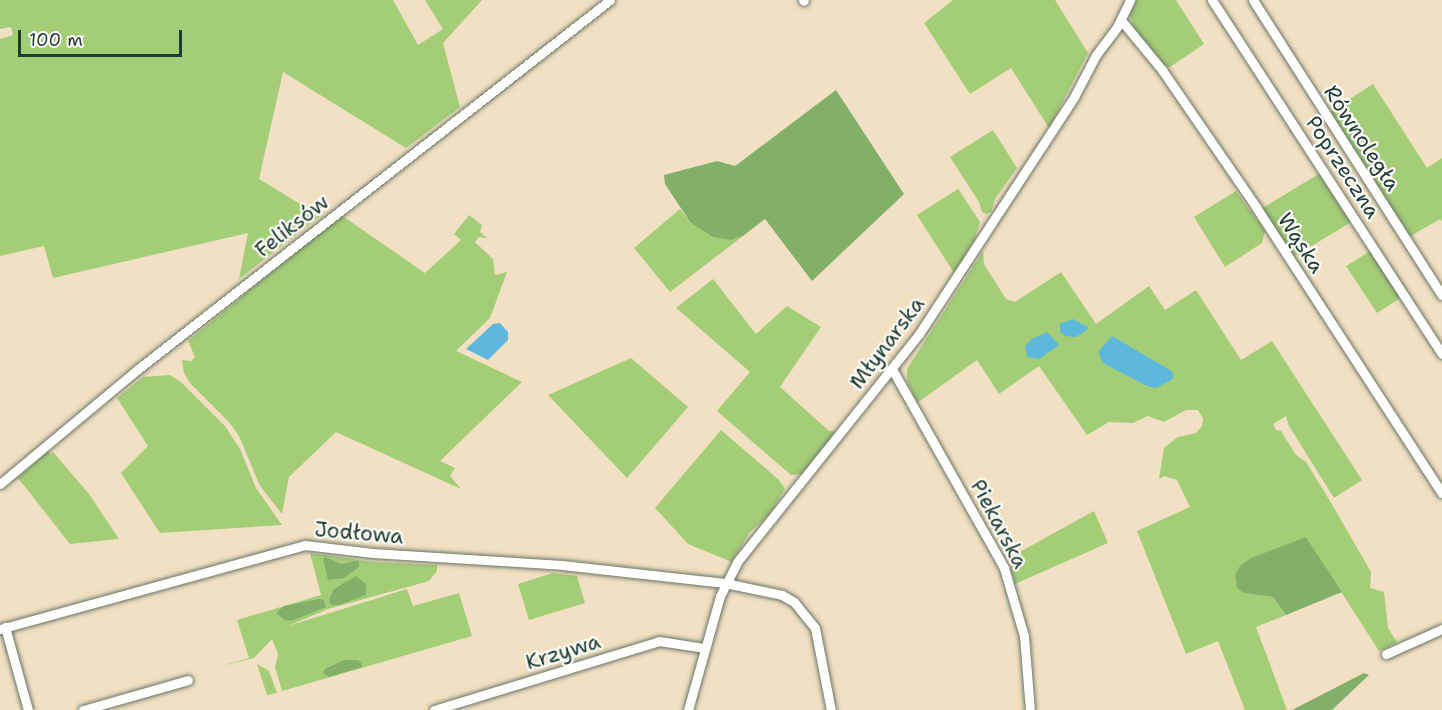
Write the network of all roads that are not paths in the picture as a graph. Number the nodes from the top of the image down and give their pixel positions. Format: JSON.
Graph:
{"nodes":[{"id":1,"x":610,"y":0,"type":"edge"},
{"id":2,"x":1130,"y":0,"type":"edge"},
{"id":3,"x":1212,"y":0,"type":"edge"},
{"id":4,"x":1253,"y":0,"type":"edge"},
{"id":5,"x":1121,"y":20,"type":"junction"},
{"id":6,"x":1442,"y":295,"type":"edge"},
{"id":7,"x":1442,"y":354,"type":"edge"},
{"id":8,"x":892,"y":369,"type":"junction"},
{"id":9,"x":0,"y":484,"type":"edge"},
{"id":10,"x":1442,"y":493,"type":"edge"},
{"id":11,"x":725,"y":583,"type":"junction"},
{"id":12,"x":3,"y":628,"type":"edge"},
{"id":13,"x":1442,"y":629,"type":"edge"},
{"id":14,"x":705,"y":648,"type":"junction"},
{"id":15,"x":1386,"y":654,"type":"dead end"},
{"id":16,"x":188,"y":680,"type":"dead end"},
{"id":17,"x":28,"y":710,"type":"edge"},
{"id":18,"x":83,"y":710,"type":"edge"},
{"id":19,"x":434,"y":710,"type":"edge"},
{"id":20,"x":688,"y":710,"type":"edge"},
{"id":21,"x":831,"y":710,"type":"edge"},
{"id":22,"x":1030,"y":710,"type":"edge"}],
"edges":[{"from":1,"to":9,"type":"street","name":"Feliksów"},
{"from":2,"to":5,"type":"street","name":"Młynarska"},
{"from":3,"to":7,"type":"street","name":"Poprzeczna"},
{"from":4,"to":6,"type":"street","name":"Równoległa"},
{"from":5,"to":8,"type":"street","name":"Młynarska"},
{"from":5,"to":10,"type":"street","name":"Wąska"},
{"from":8,"to":11,"type":"street","name":"Młynarska"},
{"from":8,"to":22,"type":"street","name":"Piekarska"},
{"from":11,"to":12,"type":"street","name":"Jodłowa"},
{"from":11,"to":14,"type":"street","name":"Młynarska"},
{"from":11,"to":21,"type":"street","name":"Jodłowa"},
{"from":12,"to":17,"type":"street"},
{"from":13,"to":15,"type":"street"},
{"from":14,"to":19,"type":"street","name":"Krzywa"},
{"from":14,"to":20,"type":"street","name":"Młynarska"},
{"from":16,"to":18,"type":"street"}]}
